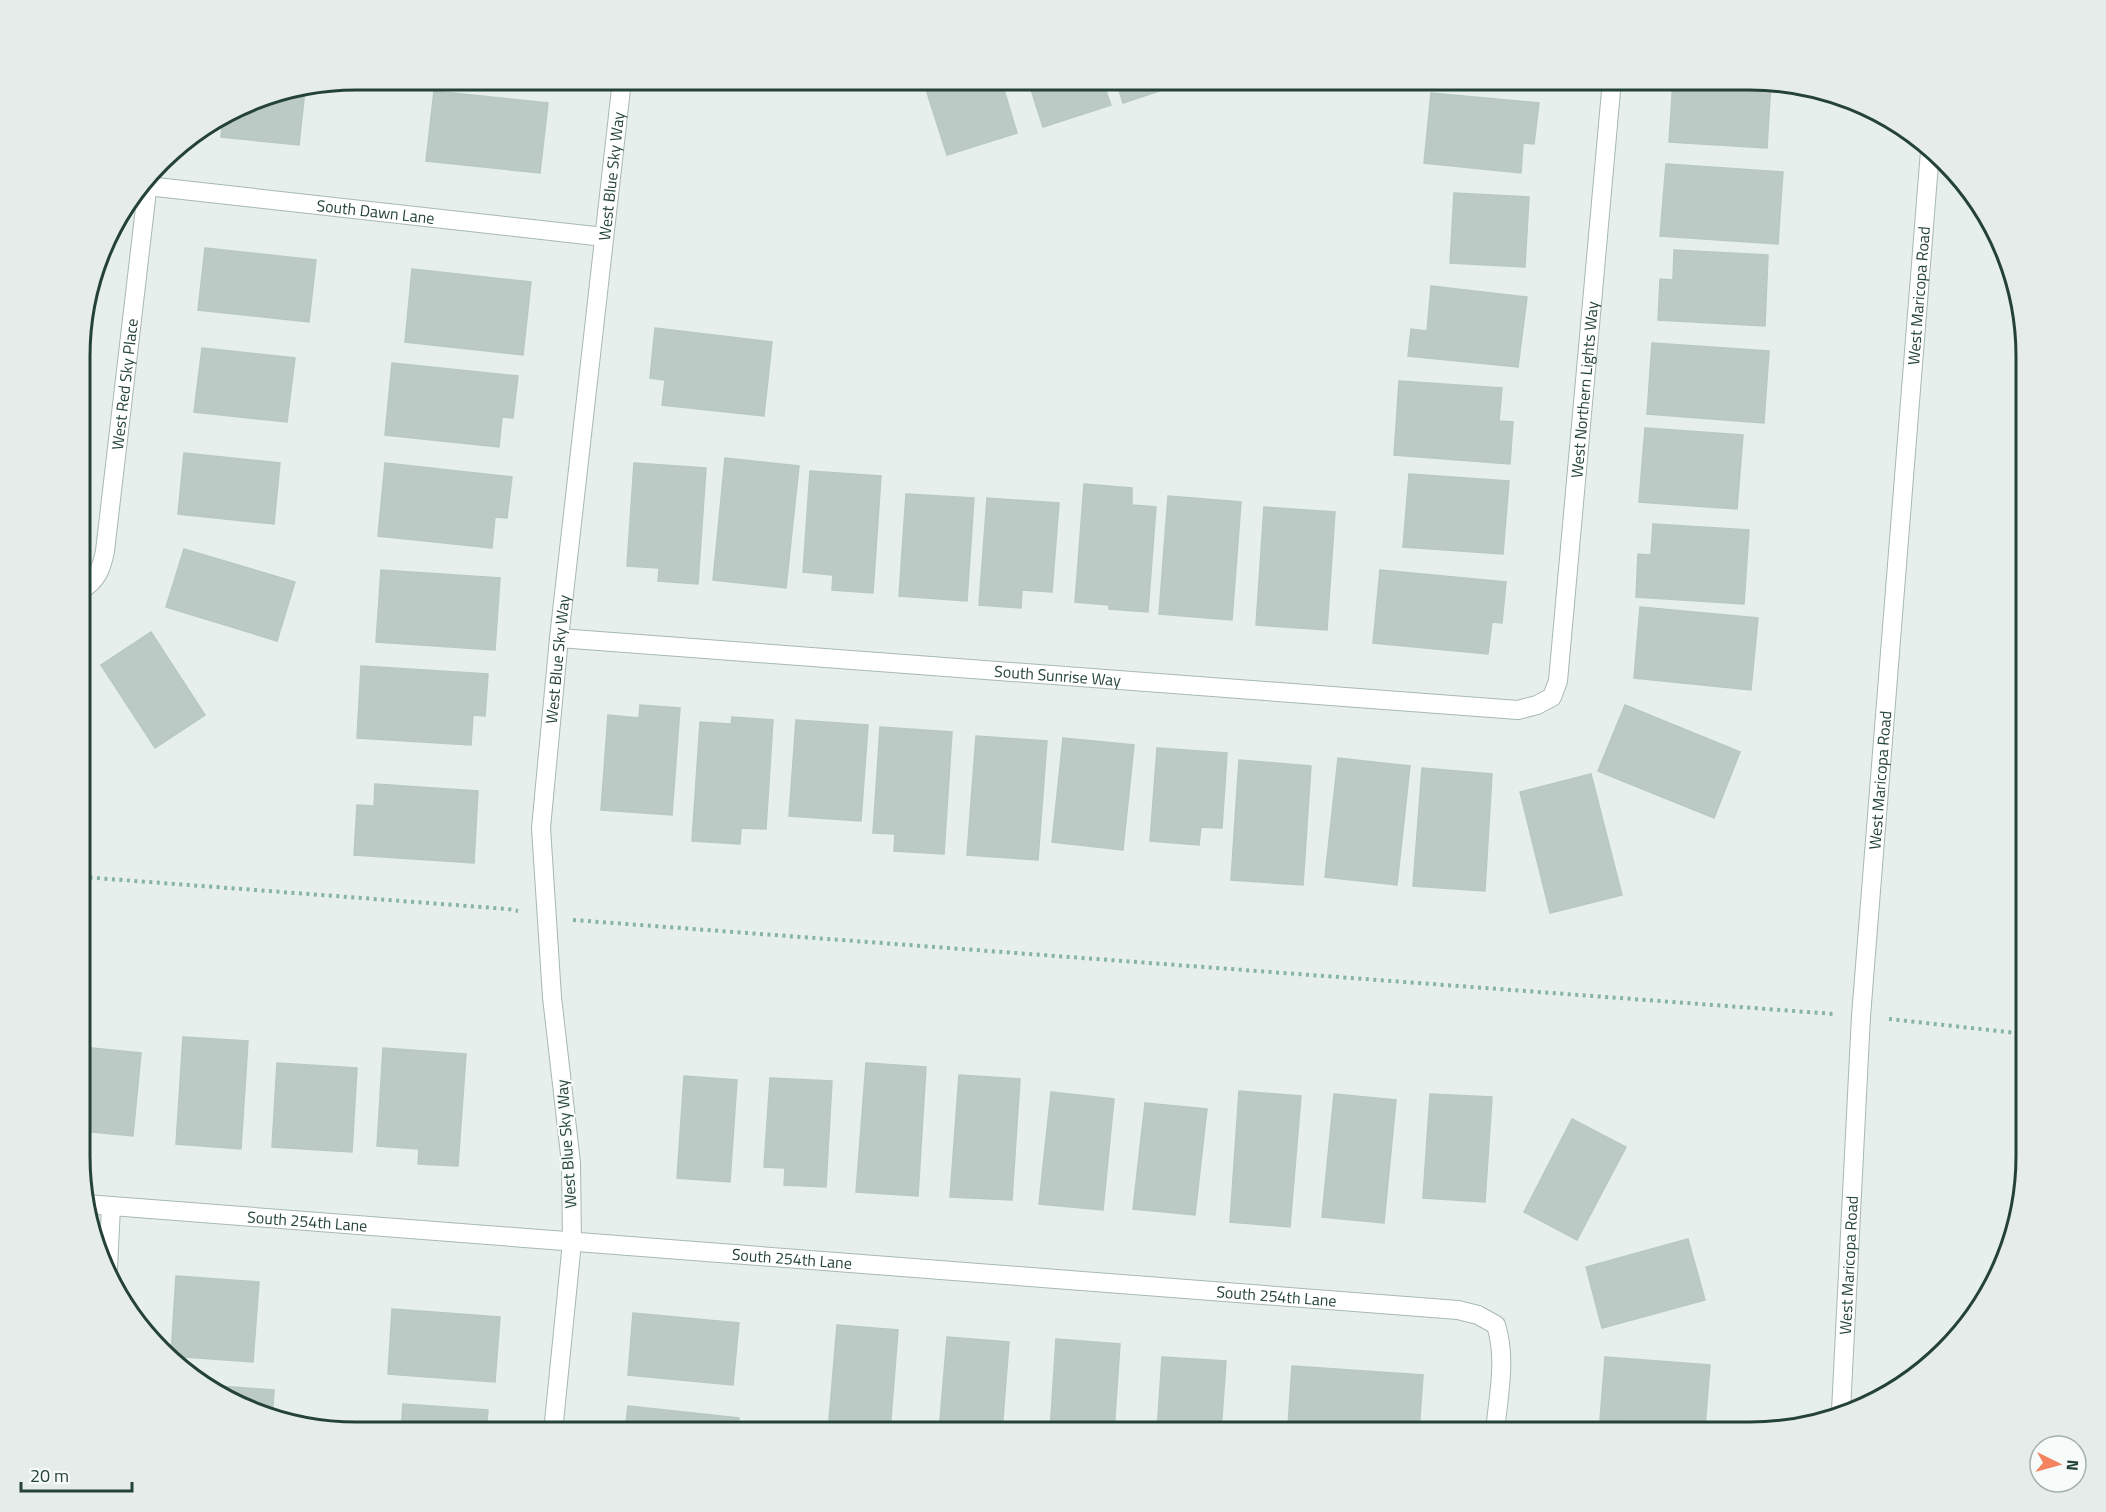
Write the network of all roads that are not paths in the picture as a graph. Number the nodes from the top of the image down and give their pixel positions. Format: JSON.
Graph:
{"nodes":[{"id":1,"x":621,"y":90,"type":"edge"},
{"id":2,"x":1611,"y":90,"type":"edge"},
{"id":3,"x":1929,"y":160,"type":"edge"},
{"id":4,"x":153,"y":185,"type":"edge"},
{"id":5,"x":147,"y":191,"type":"edge"},
{"id":6,"x":603,"y":237,"type":"junction"},
{"id":7,"x":90,"y":582,"type":"edge"},
{"id":8,"x":558,"y":638,"type":"junction"},
{"id":9,"x":1552,"y":698,"type":"joint"},
{"id":10,"x":95,"y":1205,"type":"edge"},
{"id":11,"x":111,"y":1207,"type":"junction"},
{"id":12,"x":572,"y":1242,"type":"junction"},
{"id":13,"x":109,"y":1254,"type":"edge"},
{"id":14,"x":1841,"y":1406,"type":"edge"},
{"id":15,"x":554,"y":1422,"type":"edge"},
{"id":16,"x":1496,"y":1422,"type":"edge"}],
"edges":[{"from":1,"to":6,"type":"street","name":"West Blue Sky Way"},
{"from":2,"to":9,"type":"street","name":"West Northern Lights Way"},
{"from":3,"to":14,"type":"street","name":"West Maricopa Road"},
{"from":4,"to":6,"type":"street","name":"South Dawn Lane"},
{"from":5,"to":7,"type":"street","name":"West Red Sky Place"},
{"from":6,"to":8,"type":"street","name":"West Blue Sky Way"},
{"from":8,"to":9,"type":"street","name":"South Sunrise Way"},
{"from":8,"to":12,"type":"street","name":"West Blue Sky Way"},
{"from":10,"to":11,"type":"street","name":"South 254th Lane"},
{"from":11,"to":12,"type":"street","name":"South 254th Lane"},
{"from":11,"to":13,"type":"street"},
{"from":12,"to":15,"type":"street","name":"West Blue Sky Way"},
{"from":12,"to":16,"type":"street","name":"South 254th Lane"}]}
